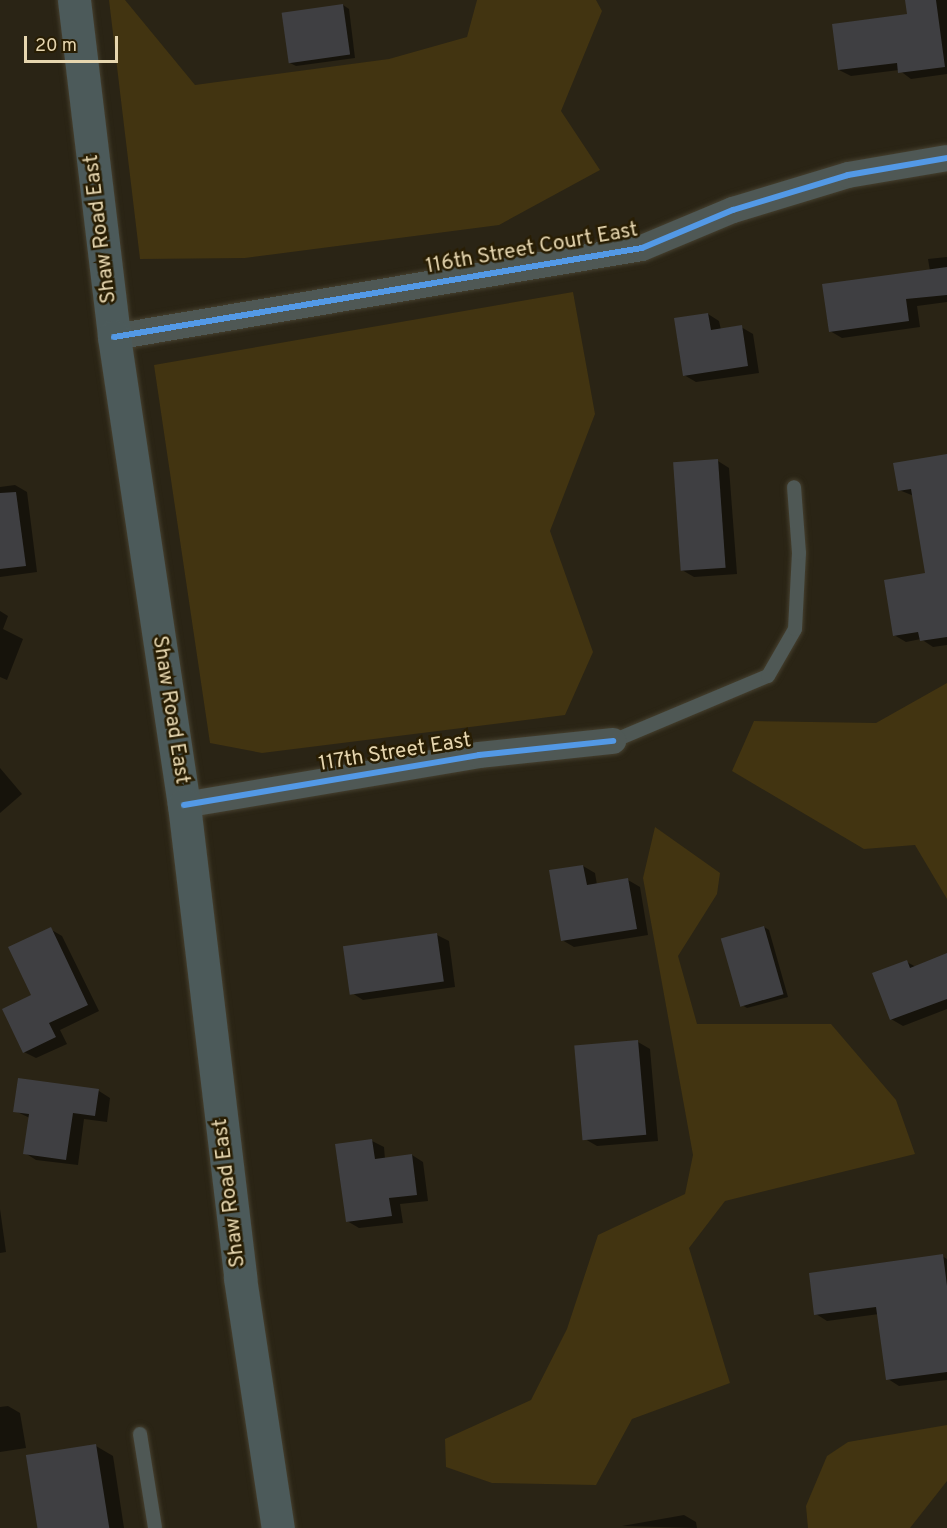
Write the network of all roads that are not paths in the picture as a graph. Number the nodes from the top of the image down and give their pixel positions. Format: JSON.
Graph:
{"nodes":[{"id":1,"x":74,"y":0,"type":"edge"},
{"id":2,"x":947,"y":158,"type":"edge"},
{"id":3,"x":114,"y":337,"type":"junction"},
{"id":4,"x":794,"y":487,"type":"dead end"},
{"id":5,"x":613,"y":741,"type":"joint"},
{"id":6,"x":184,"y":805,"type":"junction"},
{"id":7,"x":140,"y":1434,"type":"dead end"},
{"id":8,"x":155,"y":1528,"type":"edge"},
{"id":9,"x":278,"y":1528,"type":"edge"}],
"edges":[{"from":1,"to":3,"type":"main road","name":"Shaw Road East"},
{"from":2,"to":3,"type":"street","name":"116th Street Court East"},
{"from":3,"to":6,"type":"main road","name":"Shaw Road East"},
{"from":4,"to":5,"type":"lane"},
{"from":5,"to":6,"type":"street","name":"117th Street East"},
{"from":6,"to":9,"type":"main road","name":"Shaw Road East"},
{"from":7,"to":8,"type":"lane"}]}
